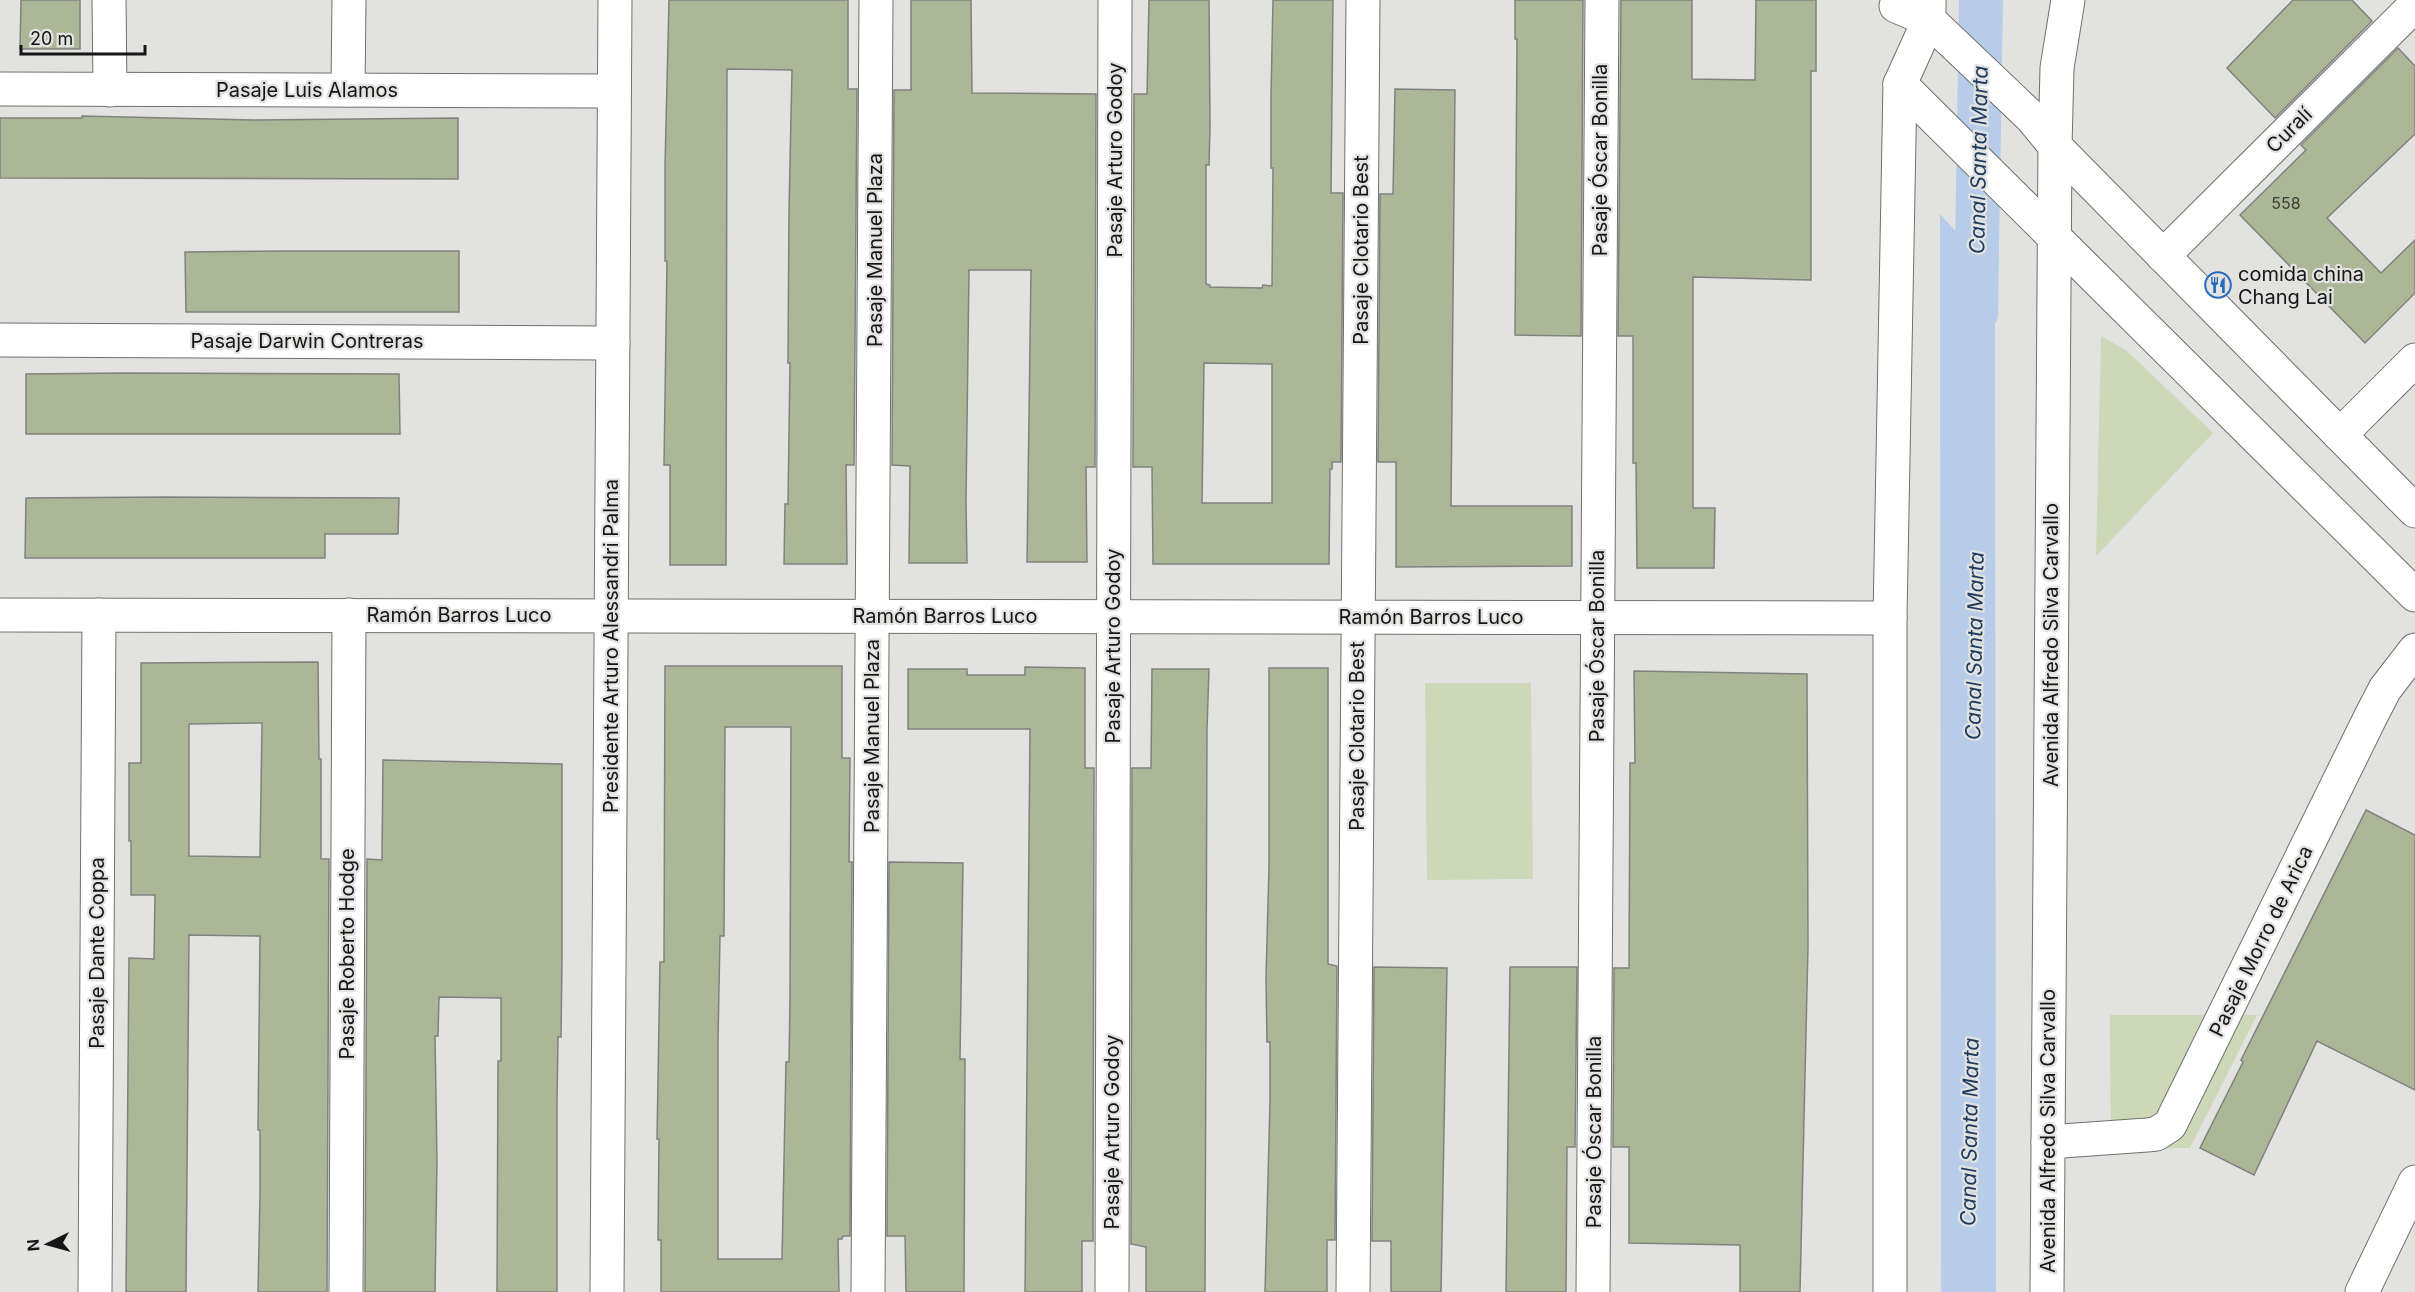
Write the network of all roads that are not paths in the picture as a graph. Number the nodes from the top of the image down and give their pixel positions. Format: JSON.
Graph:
{"nodes":[{"id":1,"x":110,"y":0,"type":"edge"},
{"id":2,"x":349,"y":0,"type":"edge"},
{"id":3,"x":615,"y":0,"type":"edge"},
{"id":4,"x":876,"y":0,"type":"edge"},
{"id":5,"x":1115,"y":0,"type":"edge"},
{"id":6,"x":1363,"y":0,"type":"edge"},
{"id":7,"x":1602,"y":0,"type":"edge"},
{"id":8,"x":2068,"y":0,"type":"edge"},
{"id":9,"x":1896,"y":3,"type":"edge"},
{"id":10,"x":2415,"y":5,"type":"edge"},
{"id":11,"x":1936,"y":20,"type":"edge"},
{"id":12,"x":1900,"y":84,"type":"junction"},
{"id":13,"x":0,"y":89,"type":"edge"},
{"id":14,"x":110,"y":90,"type":"junction"},
{"id":15,"x":348,"y":90,"type":"junction"},
{"id":16,"x":615,"y":91,"type":"junction"},
{"id":17,"x":2055,"y":146,"type":"junction"},
{"id":18,"x":2054,"y":239,"type":"junction"},
{"id":19,"x":2163,"y":256,"type":"junction"},
{"id":20,"x":0,"y":340,"type":"edge"},
{"id":21,"x":613,"y":343,"type":"junction"},
{"id":22,"x":2415,"y":360,"type":"edge"},
{"id":23,"x":2340,"y":435,"type":"junction"},
{"id":24,"x":2415,"y":511,"type":"edge"},
{"id":25,"x":2415,"y":595,"type":"edge"},
{"id":26,"x":0,"y":615,"type":"edge"},
{"id":27,"x":99,"y":615,"type":"junction"},
{"id":28,"x":349,"y":615,"type":"junction"},
{"id":29,"x":611,"y":615,"type":"junction"},
{"id":30,"x":873,"y":616,"type":"junction"},
{"id":31,"x":1113,"y":616,"type":"junction"},
{"id":32,"x":1358,"y":617,"type":"junction"},
{"id":33,"x":1597,"y":618,"type":"junction"},
{"id":34,"x":1890,"y":618,"type":"junction"},
{"id":35,"x":2415,"y":650,"type":"edge"},
{"id":36,"x":2048,"y":1142,"type":"junction"},
{"id":37,"x":2415,"y":1182,"type":"edge"},
{"id":38,"x":95,"y":1292,"type":"edge"},
{"id":39,"x":346,"y":1292,"type":"edge"},
{"id":40,"x":607,"y":1292,"type":"edge"},
{"id":41,"x":868,"y":1292,"type":"edge"},
{"id":42,"x":1112,"y":1292,"type":"edge"},
{"id":43,"x":1353,"y":1292,"type":"edge"},
{"id":44,"x":1593,"y":1292,"type":"edge"},
{"id":45,"x":1890,"y":1292,"type":"edge"},
{"id":46,"x":2047,"y":1292,"type":"edge"},
{"id":47,"x":2362,"y":1292,"type":"edge"}],
"edges":[{"from":1,"to":14,"type":"street"},
{"from":2,"to":15,"type":"street"},
{"from":3,"to":16,"type":"street","name":"Presidente Arturo Alessandri Palma"},
{"from":4,"to":30,"type":"street","name":"Pasaje Manuel Plaza"},
{"from":5,"to":31,"type":"street","name":"Pasaje Arturo Godoy"},
{"from":6,"to":32,"type":"street","name":"Pasaje Clotario Best"},
{"from":7,"to":33,"type":"street","name":"Pasaje Óscar Bonilla"},
{"from":8,"to":17,"type":"street","name":"Avenida Alfredo Silva Carvallo"},
{"from":9,"to":11,"type":"street"},
{"from":9,"to":12,"type":"street"},
{"from":10,"to":19,"type":"street","name":"Curalí"},
{"from":11,"to":12,"type":"street"},
{"from":11,"to":17,"type":"street"},
{"from":12,"to":18,"type":"street"},
{"from":12,"to":34,"type":"street"},
{"from":13,"to":14,"type":"street","name":"Pasaje Luis Alamos"},
{"from":14,"to":15,"type":"street","name":"Pasaje Luis Alamos"},
{"from":15,"to":16,"type":"street","name":"Pasaje Luis Alamos"},
{"from":16,"to":21,"type":"street","name":"Presidente Arturo Alessandri Palma"},
{"from":17,"to":18,"type":"street","name":"Avenida Alfredo Silva Carvallo"},
{"from":17,"to":19,"type":"street"},
{"from":18,"to":25,"type":"street"},
{"from":18,"to":36,"type":"street","name":"Avenida Alfredo Silva Carvallo"},
{"from":19,"to":23,"type":"street"},
{"from":20,"to":21,"type":"street","name":"Pasaje Darwin Contreras"},
{"from":21,"to":29,"type":"street","name":"Presidente Arturo Alessandri Palma"},
{"from":22,"to":23,"type":"street"},
{"from":23,"to":24,"type":"street"},
{"from":26,"to":27,"type":"street","name":"Ramón Barros Luco"},
{"from":27,"to":28,"type":"street","name":"Ramón Barros Luco"},
{"from":27,"to":38,"type":"street","name":"Pasaje Dante Coppa"},
{"from":28,"to":29,"type":"street","name":"Ramón Barros Luco"},
{"from":28,"to":39,"type":"street","name":"Pasaje Roberto Hodge"},
{"from":29,"to":30,"type":"street","name":"Ramón Barros Luco"},
{"from":29,"to":40,"type":"street","name":"Presidente Arturo Alessandri Palma"},
{"from":30,"to":31,"type":"street","name":"Ramón Barros Luco"},
{"from":30,"to":41,"type":"street","name":"Pasaje Manuel Plaza"},
{"from":31,"to":32,"type":"street","name":"Ramón Barros Luco"},
{"from":31,"to":42,"type":"street","name":"Pasaje Arturo Godoy"},
{"from":32,"to":33,"type":"street","name":"Ramón Barros Luco"},
{"from":32,"to":43,"type":"street","name":"Pasaje Clotario Best"},
{"from":33,"to":34,"type":"street","name":"Ramón Barros Luco"},
{"from":33,"to":44,"type":"street","name":"Pasaje Óscar Bonilla"},
{"from":34,"to":45,"type":"street"},
{"from":35,"to":36,"type":"street","name":"Pasaje Morro de Arica"},
{"from":36,"to":46,"type":"street","name":"Avenida Alfredo Silva Carvallo"},
{"from":37,"to":47,"type":"street"}]}
